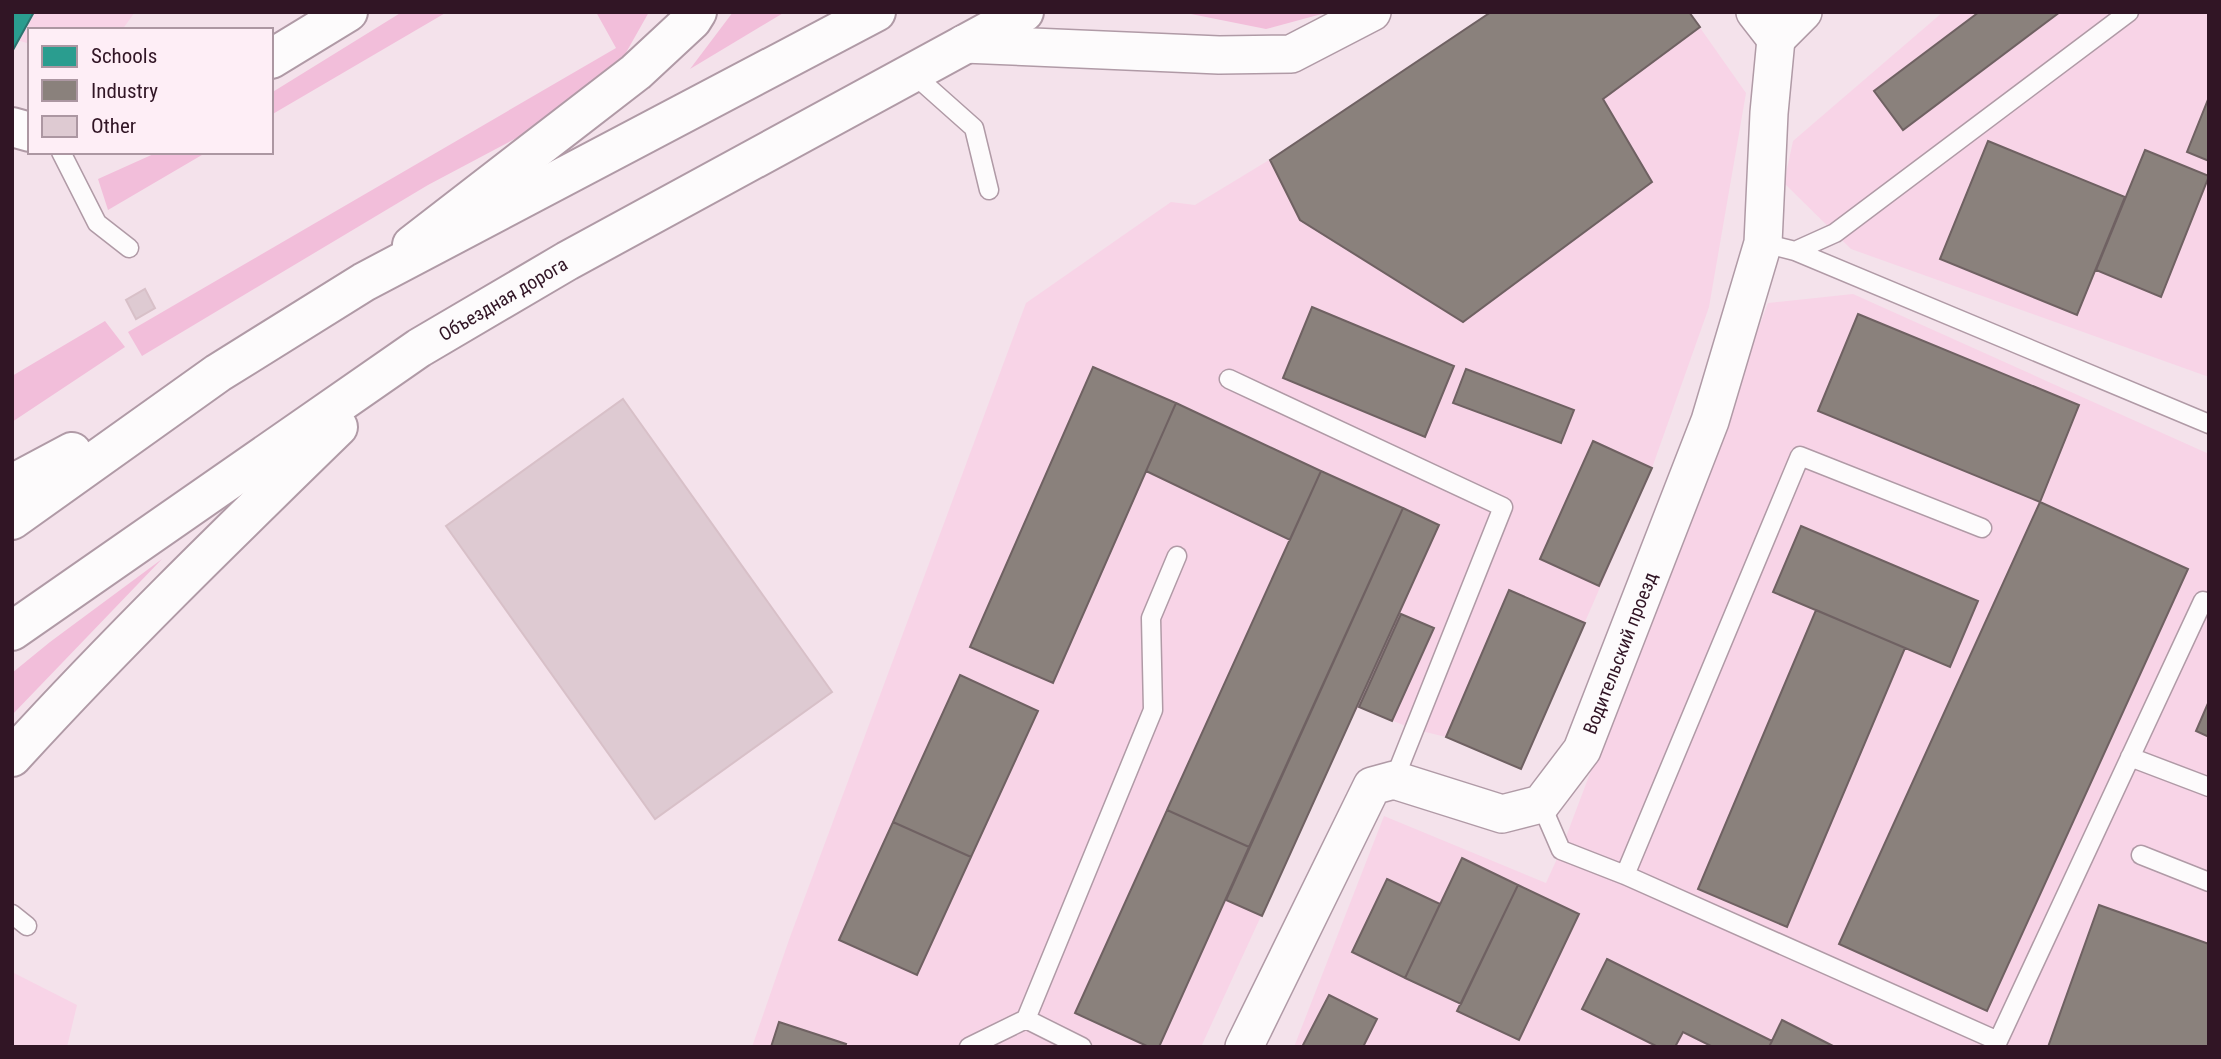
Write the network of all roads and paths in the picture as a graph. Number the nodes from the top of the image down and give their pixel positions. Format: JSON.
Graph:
{"nodes":[{"id":1,"x":348,"y":12,"type":"edge"},
{"id":2,"x":668,"y":12,"type":"edge"},
{"id":3,"x":697,"y":12,"type":"edge"},
{"id":4,"x":876,"y":12,"type":"edge"},
{"id":5,"x":1024,"y":12,"type":"edge"},
{"id":6,"x":1372,"y":12,"type":"edge"},
{"id":7,"x":1803,"y":12,"type":"edge"},
{"id":8,"x":2129,"y":12,"type":"edge"},
{"id":9,"x":1766,"y":25,"type":"edge"},
{"id":10,"x":964,"y":44,"type":"junction"},
{"id":11,"x":273,"y":58,"type":"edge"},
{"id":12,"x":636,"y":72,"type":"junction"},
{"id":13,"x":911,"y":72,"type":"junction"},
{"id":14,"x":62,"y":154,"type":"edge"},
{"id":15,"x":989,"y":190,"type":"dead end"},
{"id":16,"x":1779,"y":247,"type":"junction"},
{"id":17,"x":128,"y":248,"type":"dead end"},
{"id":18,"x":364,"y":282,"type":"junction"},
{"id":19,"x":419,"y":348,"type":"junction"},
{"id":20,"x":218,"y":373,"type":"junction"},
{"id":21,"x":1229,"y":379,"type":"dead end"},
{"id":22,"x":2209,"y":424,"type":"edge"},
{"id":23,"x":12,"y":484,"type":"edge"},
{"id":24,"x":12,"y":520,"type":"edge"},
{"id":25,"x":1982,"y":528,"type":"dead end"},
{"id":26,"x":1177,"y":556,"type":"dead end"},
{"id":27,"x":2209,"y":603,"type":"edge"},
{"id":28,"x":12,"y":631,"type":"edge"},
{"id":29,"x":12,"y":757,"type":"edge"},
{"id":30,"x":2130,"y":757,"type":"junction"},
{"id":31,"x":1394,"y":780,"type":"junction"},
{"id":32,"x":2209,"y":786,"type":"edge"},
{"id":33,"x":1541,"y":804,"type":"junction"},
{"id":34,"x":2141,"y":855,"type":"dead end"},
{"id":35,"x":1625,"y":875,"type":"junction"},
{"id":36,"x":2209,"y":881,"type":"edge"},
{"id":37,"x":12,"y":914,"type":"edge"},
{"id":38,"x":27,"y":926,"type":"dead end"},
{"id":39,"x":1026,"y":1019,"type":"junction"},
{"id":40,"x":1079,"y":1046,"type":"edge"},
{"id":41,"x":969,"y":1047,"type":"edge"},
{"id":42,"x":1244,"y":1047,"type":"edge"}],
"edges":[{"from":1,"to":11,"type":"main road"},
{"from":2,"to":12,"type":"main road"},
{"from":3,"to":12,"type":"main road"},
{"from":4,"to":18,"type":"main road"},
{"from":5,"to":10,"type":"main road","name":"Объездная дорога"},
{"from":6,"to":10,"type":"street"},
{"from":7,"to":9,"type":"street"},
{"from":8,"to":16,"type":"lane"},
{"from":9,"to":16,"type":"street","name":"Водительский проезд"},
{"from":10,"to":13,"type":"main road","name":"Объездная дорога"},
{"from":12,"to":18,"type":"main road"},
{"from":13,"to":15,"type":"lane"},
{"from":13,"to":19,"type":"main road","name":"Объездная дорога"},
{"from":14,"to":17,"type":"lane"},
{"from":16,"to":22,"type":"lane"},
{"from":16,"to":33,"type":"street","name":"Водительский проезд"},
{"from":18,"to":20,"type":"main road"},
{"from":19,"to":28,"type":"main road","name":"Объездная дорога"},
{"from":19,"to":29,"type":"main road"},
{"from":20,"to":23,"type":"main road"},
{"from":20,"to":24,"type":"main road"},
{"from":21,"to":31,"type":"lane"},
{"from":25,"to":35,"type":"lane"},
{"from":26,"to":39,"type":"lane"},
{"from":27,"to":30,"type":"lane"},
{"from":30,"to":32,"type":"lane"},
{"from":30,"to":35,"type":"lane"},
{"from":31,"to":33,"type":"street"},
{"from":31,"to":42,"type":"street"},
{"from":33,"to":35,"type":"lane"},
{"from":34,"to":36,"type":"lane"},
{"from":37,"to":38,"type":"lane"},
{"from":39,"to":40,"type":"lane"},
{"from":39,"to":41,"type":"lane"}]}
